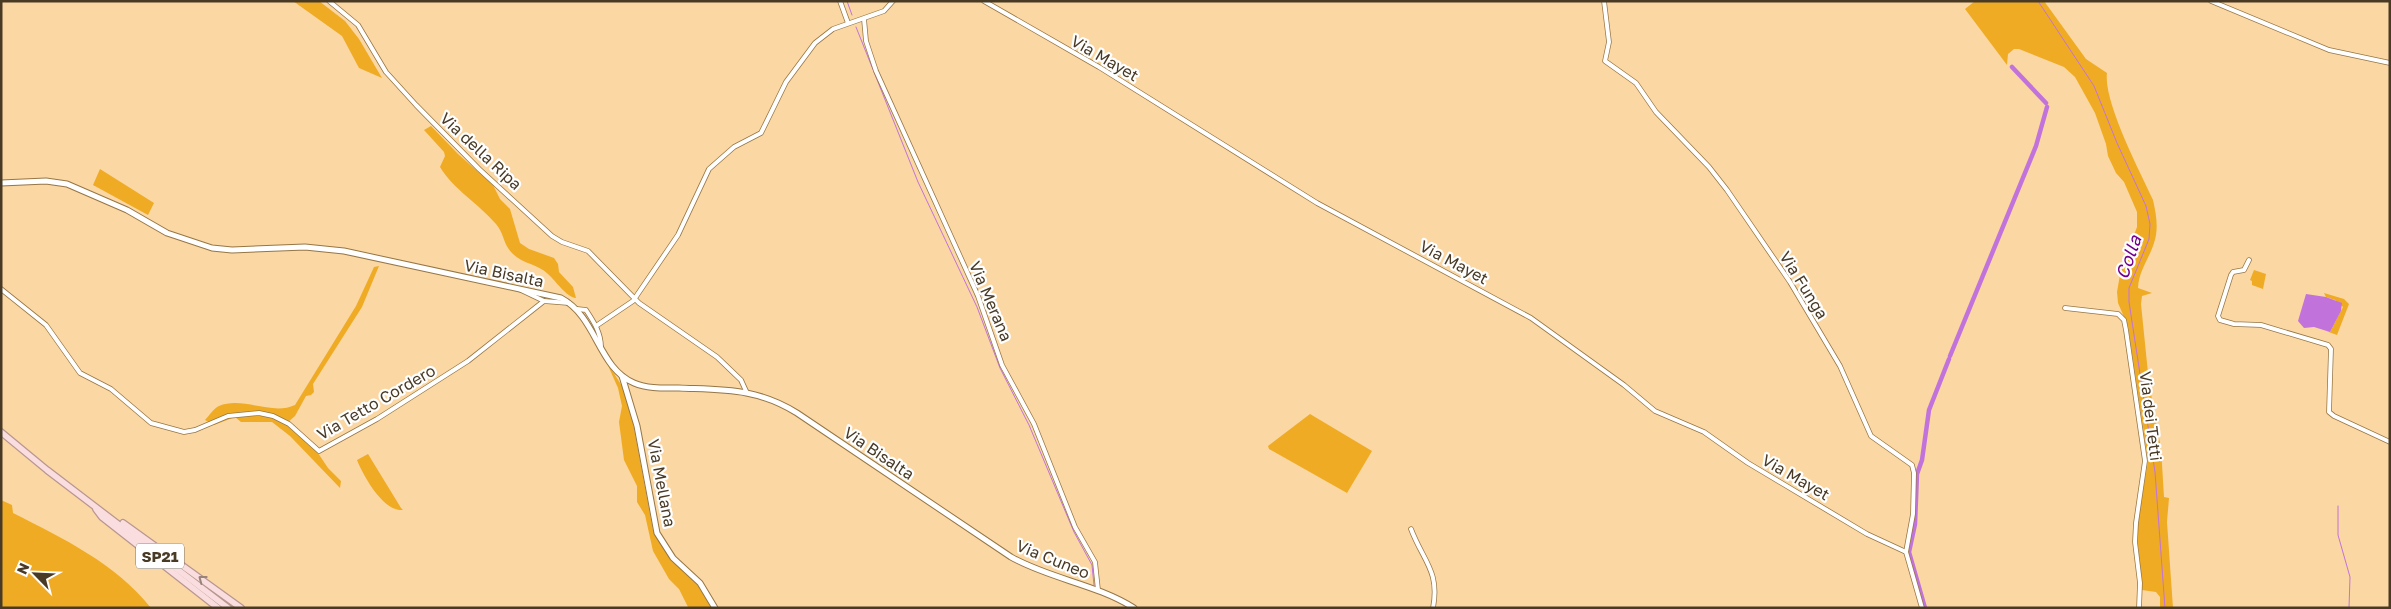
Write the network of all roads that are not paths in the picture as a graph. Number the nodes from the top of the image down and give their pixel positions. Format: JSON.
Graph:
{"nodes":[{"id":1,"x":329,"y":1,"type":"edge"},
{"id":2,"x":840,"y":1,"type":"edge"},
{"id":3,"x":893,"y":1,"type":"edge"},
{"id":4,"x":984,"y":1,"type":"edge"},
{"id":5,"x":1604,"y":1,"type":"edge"},
{"id":6,"x":2211,"y":1,"type":"edge"},
{"id":7,"x":864,"y":18,"type":"junction"},
{"id":8,"x":848,"y":23,"type":"junction"},
{"id":9,"x":2390,"y":63,"type":"edge"},
{"id":10,"x":1,"y":183,"type":"edge"},
{"id":11,"x":2249,"y":260,"type":"dead end"},
{"id":12,"x":1,"y":289,"type":"edge"},
{"id":13,"x":520,"y":290,"type":"junction"},
{"id":14,"x":634,"y":298,"type":"junction"},
{"id":15,"x":544,"y":301,"type":"junction"},
{"id":16,"x":570,"y":303,"type":"junction"},
{"id":17,"x":2065,"y":308,"type":"dead end"},
{"id":18,"x":577,"y":309,"type":"junction"},
{"id":19,"x":596,"y":326,"type":"junction"},
{"id":20,"x":601,"y":347,"type":"junction"},
{"id":21,"x":622,"y":376,"type":"junction"},
{"id":22,"x":746,"y":391,"type":"junction"},
{"id":23,"x":1,"y":432,"type":"edge"},
{"id":24,"x":2390,"y":442,"type":"edge"},
{"id":25,"x":92,"y":504,"type":"junction"},
{"id":26,"x":941,"y":510,"type":"joint"},
{"id":27,"x":1411,"y":529,"type":"dead end"},
{"id":28,"x":1906,"y":552,"type":"junction"},
{"id":29,"x":1098,"y":590,"type":"junction"},
{"id":30,"x":218,"y":608,"type":"edge"},
{"id":31,"x":228,"y":608,"type":"edge"},
{"id":32,"x":241,"y":608,"type":"edge"},
{"id":33,"x":715,"y":608,"type":"edge"},
{"id":34,"x":1134,"y":608,"type":"edge"},
{"id":35,"x":1433,"y":608,"type":"edge"},
{"id":36,"x":1922,"y":608,"type":"edge"},
{"id":37,"x":2138,"y":608,"type":"edge"}],
"edges":[{"from":1,"to":14,"type":"street","name":"Via della Ripa"},
{"from":2,"to":8,"type":"street"},
{"from":3,"to":7,"type":"street"},
{"from":4,"to":28,"type":"street","name":"Via Mayet"},
{"from":5,"to":28,"type":"street","name":"Via Funga"},
{"from":6,"to":9,"type":"street"},
{"from":7,"to":8,"type":"street"},
{"from":7,"to":29,"type":"street","name":"Via Merana"},
{"from":8,"to":14,"type":"street"},
{"from":10,"to":13,"type":"street","name":"Via Bisalta"},
{"from":11,"to":24,"type":"street"},
{"from":12,"to":15,"type":"street","name":"Via Tetto Cordero"},
{"from":13,"to":15,"type":"street"},
{"from":13,"to":16,"type":"street","name":"Via Bisalta"},
{"from":14,"to":19,"type":"street"},
{"from":14,"to":22,"type":"street","name":"Via della Ripa"},
{"from":15,"to":16,"type":"street"},
{"from":16,"to":18,"type":"street","name":"Via Bisalta"},
{"from":17,"to":37,"type":"street","name":"Via dei Tetti"},
{"from":18,"to":19,"type":"street"},
{"from":18,"to":20,"type":"street","name":"Via Bisalta"},
{"from":19,"to":20,"type":"street"},
{"from":20,"to":21,"type":"street","name":"Via Bisalta"},
{"from":21,"to":22,"type":"street","name":"Via Bisalta"},
{"from":21,"to":33,"type":"street","name":"Via Mellana"},
{"from":22,"to":26,"type":"street","name":"Via Bisalta"},
{"from":23,"to":25,"type":"main road","number":"SP21"},
{"from":25,"to":30,"type":"main road"},
{"from":25,"to":31,"type":"main road","number":"SP21"},
{"from":32,"to":25,"type":"main road","one_way":true},
{"from":26,"to":29,"type":"street","name":"Via Cuneo"},
{"from":27,"to":35,"type":"street"},
{"from":28,"to":36,"type":"street","name":"Via Funga"},
{"from":29,"to":34,"type":"street","name":"Via Cuneo"}]}
